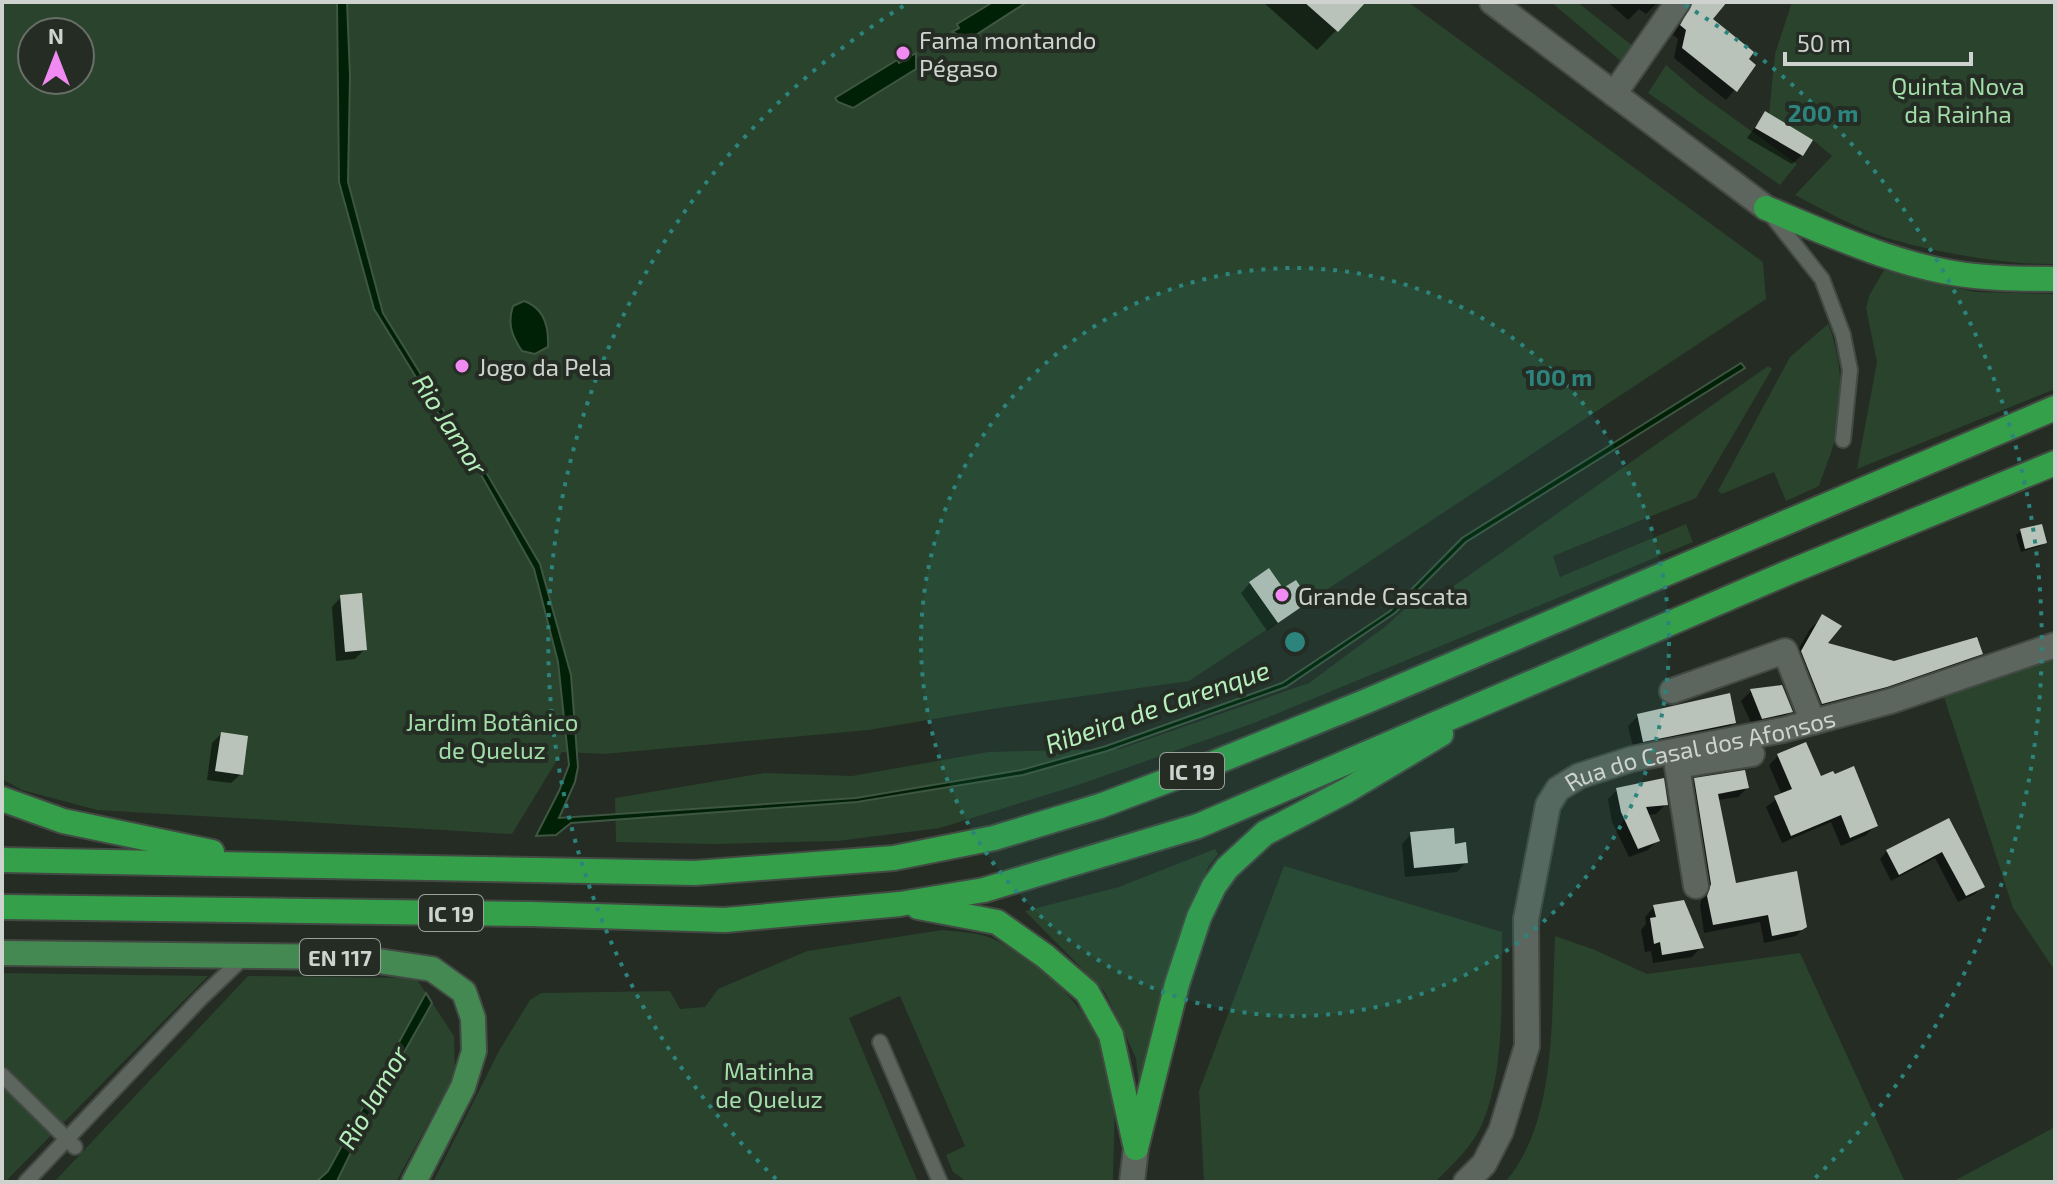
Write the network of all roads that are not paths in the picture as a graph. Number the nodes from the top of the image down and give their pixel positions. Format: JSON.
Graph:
{"nodes":[{"id":1,"x":1492,"y":2,"type":"edge"},
{"id":2,"x":1678,"y":2,"type":"edge"},
{"id":3,"x":1614,"y":94,"type":"junction"},
{"id":4,"x":1766,"y":208,"type":"junction"},
{"id":5,"x":2055,"y":279,"type":"edge"},
{"id":6,"x":2055,"y":408,"type":"edge"},
{"id":7,"x":1843,"y":440,"type":"dead end"},
{"id":8,"x":2055,"y":463,"type":"edge"},
{"id":9,"x":2055,"y":645,"type":"edge"},
{"id":10,"x":1525,"y":684,"type":"junction"},
{"id":11,"x":1672,"y":691,"type":"dead end"},
{"id":12,"x":1813,"y":722,"type":"junction"},
{"id":13,"x":1752,"y":754,"type":"dead end"},
{"id":14,"x":2,"y":799,"type":"edge"},
{"id":15,"x":2,"y":860,"type":"edge"},
{"id":16,"x":269,"y":864,"type":"junction"},
{"id":17,"x":1696,"y":886,"type":"dead end"},
{"id":18,"x":900,"y":904,"type":"junction"},
{"id":19,"x":2,"y":907,"type":"edge"},
{"id":20,"x":2,"y":953,"type":"edge"},
{"id":21,"x":245,"y":956,"type":"junction"},
{"id":22,"x":880,"y":1042,"type":"dead end"},
{"id":23,"x":2,"y":1075,"type":"edge"},
{"id":24,"x":71,"y":1143,"type":"junction"},
{"id":25,"x":1136,"y":1148,"type":"junction"},
{"id":26,"x":26,"y":1182,"type":"edge"},
{"id":27,"x":414,"y":1182,"type":"edge"},
{"id":28,"x":940,"y":1182,"type":"edge"},
{"id":29,"x":1132,"y":1182,"type":"edge"},
{"id":30,"x":1466,"y":1182,"type":"edge"}],
"edges":[{"from":1,"to":3,"type":"street"},
{"from":2,"to":3,"type":"street"},
{"from":3,"to":4,"type":"street"},
{"from":4,"to":5,"type":"highway"},
{"from":4,"to":7,"type":"lane"},
{"from":6,"to":16,"type":"highway","number":"IC 19"},
{"from":8,"to":10,"type":"highway","number":"IC 19"},
{"from":9,"to":12,"type":"street","name":"Rua do Casal dos Afonsos"},
{"from":10,"to":18,"type":"highway","number":"IC 19"},
{"from":10,"to":25,"type":"highway"},
{"from":11,"to":12,"type":"street"},
{"from":12,"to":30,"type":"street","name":"Rua do Casal dos Afonsos"},
{"from":13,"to":17,"type":"street"},
{"from":14,"to":16,"type":"highway"},
{"from":15,"to":16,"type":"highway","number":"IC 19"},
{"from":18,"to":19,"type":"highway","number":"IC 19"},
{"from":18,"to":25,"type":"highway"},
{"from":20,"to":21,"type":"main road","number":"EN 117"},
{"from":21,"to":24,"type":"lane"},
{"from":21,"to":27,"type":"main road","number":"EN 117"},
{"from":22,"to":28,"type":"lane"},
{"from":23,"to":24,"type":"lane"},
{"from":24,"to":26,"type":"lane"},
{"from":25,"to":29,"type":"street"}]}
